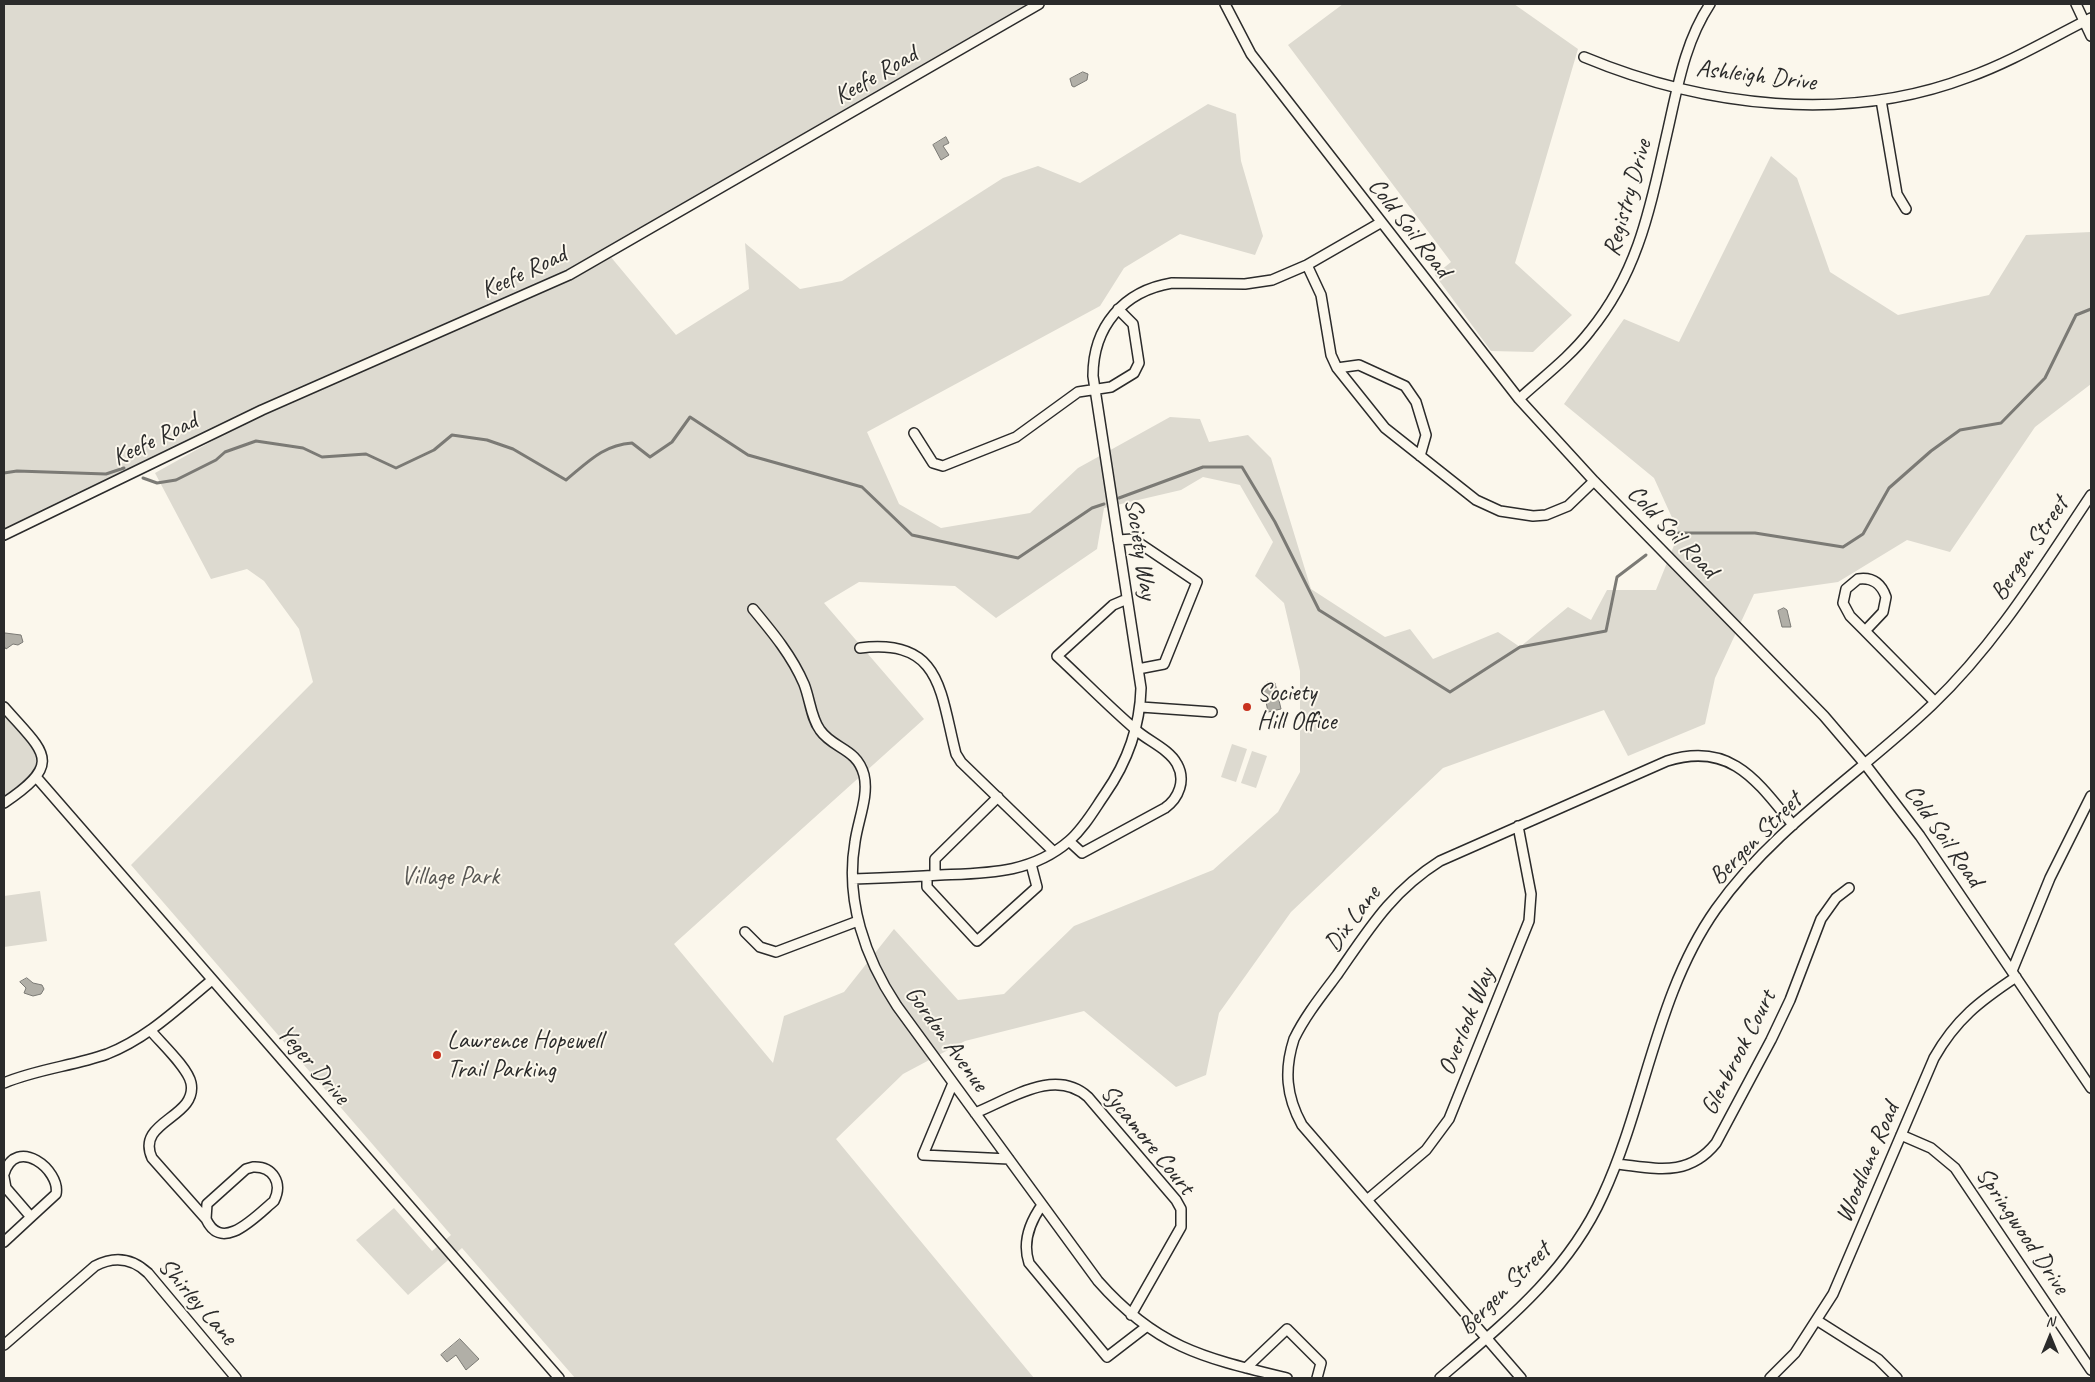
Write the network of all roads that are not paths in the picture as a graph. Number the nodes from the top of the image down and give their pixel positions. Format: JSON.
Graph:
{"nodes":[{"id":1,"x":1039,"y":4,"type":"edge"},
{"id":2,"x":1225,"y":4,"type":"edge"},
{"id":3,"x":1710,"y":4,"type":"edge"},
{"id":4,"x":2076,"y":4,"type":"edge"},
{"id":5,"x":2088,"y":19,"type":"edge"},
{"id":6,"x":2091,"y":36,"type":"edge"},
{"id":7,"x":1584,"y":56,"type":"dead end"},
{"id":8,"x":1678,"y":86,"type":"junction"},
{"id":9,"x":1881,"y":100,"type":"junction"},
{"id":10,"x":1906,"y":209,"type":"dead end"},
{"id":11,"x":1380,"y":223,"type":"junction"},
{"id":12,"x":1308,"y":265,"type":"junction"},
{"id":13,"x":1118,"y":309,"type":"junction"},
{"id":14,"x":1337,"y":368,"type":"junction"},
{"id":15,"x":1095,"y":390,"type":"junction"},
{"id":16,"x":1518,"y":399,"type":"junction"},
{"id":17,"x":914,"y":433,"type":"dead end"},
{"id":18,"x":1420,"y":456,"type":"junction"},
{"id":19,"x":1594,"y":481,"type":"junction"},
{"id":20,"x":2091,"y":495,"type":"edge"},
{"id":21,"x":4,"y":535,"type":"edge"},
{"id":22,"x":1118,"y":540,"type":"junction"},
{"id":23,"x":1127,"y":599,"type":"junction"},
{"id":24,"x":753,"y":609,"type":"dead end"},
{"id":25,"x":1865,"y":631,"type":"junction"},
{"id":26,"x":860,"y":648,"type":"dead end"},
{"id":27,"x":1138,"y":669,"type":"junction"},
{"id":28,"x":1935,"y":702,"type":"junction"},
{"id":29,"x":4,"y":707,"type":"edge"},
{"id":30,"x":1140,"y":708,"type":"junction"},
{"id":31,"x":1212,"y":712,"type":"dead end"},
{"id":32,"x":1136,"y":731,"type":"junction"},
{"id":33,"x":1865,"y":764,"type":"junction"},
{"id":34,"x":37,"y":778,"type":"junction"},
{"id":35,"x":2091,"y":796,"type":"edge"},
{"id":36,"x":998,"y":797,"type":"junction"},
{"id":37,"x":4,"y":803,"type":"edge"},
{"id":38,"x":1793,"y":825,"type":"junction"},
{"id":39,"x":1518,"y":826,"type":"junction"},
{"id":40,"x":1069,"y":841,"type":"junction"},
{"id":41,"x":1054,"y":852,"type":"junction"},
{"id":42,"x":1031,"y":864,"type":"junction"},
{"id":43,"x":931,"y":876,"type":"junction"},
{"id":44,"x":853,"y":879,"type":"junction"},
{"id":45,"x":1849,"y":888,"type":"dead end"},
{"id":46,"x":858,"y":921,"type":"junction"},
{"id":47,"x":745,"y":932,"type":"dead end"},
{"id":48,"x":2014,"y":974,"type":"junction"},
{"id":49,"x":212,"y":980,"type":"junction"},
{"id":50,"x":151,"y":1031,"type":"junction"},
{"id":51,"x":4,"y":1083,"type":"edge"},
{"id":52,"x":953,"y":1083,"type":"junction"},
{"id":53,"x":2091,"y":1088,"type":"edge"},
{"id":54,"x":975,"y":1113,"type":"junction"},
{"id":55,"x":1901,"y":1135,"type":"junction"},
{"id":56,"x":1009,"y":1159,"type":"junction"},
{"id":57,"x":1617,"y":1164,"type":"junction"},
{"id":58,"x":4,"y":1174,"type":"edge"},
{"id":59,"x":4,"y":1177,"type":"edge"},
{"id":60,"x":1367,"y":1200,"type":"junction"},
{"id":61,"x":1042,"y":1205,"type":"junction"},
{"id":62,"x":31,"y":1217,"type":"junction"},
{"id":63,"x":206,"y":1219,"type":"junction"},
{"id":64,"x":4,"y":1242,"type":"edge"},
{"id":65,"x":1131,"y":1315,"type":"junction"},
{"id":66,"x":1818,"y":1321,"type":"junction"},
{"id":67,"x":1146,"y":1326,"type":"junction"},
{"id":68,"x":1486,"y":1338,"type":"junction"},
{"id":69,"x":4,"y":1345,"type":"edge"},
{"id":70,"x":1246,"y":1368,"type":"junction"},
{"id":71,"x":2091,"y":1370,"type":"edge"},
{"id":72,"x":554,"y":1377,"type":"edge"},
{"id":73,"x":236,"y":1378,"type":"edge"},
{"id":74,"x":1287,"y":1378,"type":"edge"},
{"id":75,"x":1317,"y":1378,"type":"edge"},
{"id":76,"x":1440,"y":1378,"type":"edge"},
{"id":77,"x":1522,"y":1378,"type":"edge"},
{"id":78,"x":1770,"y":1378,"type":"edge"},
{"id":79,"x":1897,"y":1378,"type":"edge"}],
"edges":[{"from":1,"to":21,"type":"street","name":"Keefe Road"},
{"from":2,"to":11,"type":"street","name":"Cold Soil Road"},
{"from":3,"to":8,"type":"street","name":"Registry Drive"},
{"from":4,"to":5,"type":"street"},
{"from":5,"to":6,"type":"street"},
{"from":5,"to":9,"type":"street","name":"Ashleigh Drive"},
{"from":7,"to":8,"type":"street","name":"Ashleigh Drive"},
{"from":8,"to":9,"type":"street","name":"Ashleigh Drive"},
{"from":8,"to":16,"type":"street","name":"Registry Drive"},
{"from":9,"to":10,"type":"street"},
{"from":11,"to":12,"type":"street","name":"Society Way"},
{"from":11,"to":16,"type":"street","name":"Cold Soil Road"},
{"from":12,"to":13,"type":"street","name":"Society Way"},
{"from":12,"to":14,"type":"street"},
{"from":13,"to":15,"type":"street","name":"Society Way"},
{"from":13,"to":15,"type":"street"},
{"from":14,"to":18,"type":"street"},
{"from":14,"to":18,"type":"street"},
{"from":15,"to":17,"type":"street"},
{"from":15,"to":22,"type":"street","name":"Society Way"},
{"from":16,"to":19,"type":"street","name":"Cold Soil Road"},
{"from":18,"to":19,"type":"street"},
{"from":19,"to":33,"type":"street","name":"Cold Soil Road"},
{"from":20,"to":28,"type":"street","name":"Bergen Street"},
{"from":22,"to":23,"type":"street","name":"Society Way"},
{"from":22,"to":27,"type":"street"},
{"from":23,"to":27,"type":"street","name":"Society Way"},
{"from":23,"to":32,"type":"street"},
{"from":24,"to":44,"type":"street","name":"Gordon Avenue"},
{"from":25,"to":25,"type":"street"},
{"from":25,"to":28,"type":"street"},
{"from":26,"to":36,"type":"street"},
{"from":27,"to":30,"type":"street","name":"Society Way"},
{"from":28,"to":33,"type":"street","name":"Bergen Street"},
{"from":29,"to":34,"type":"street"},
{"from":30,"to":31,"type":"street"},
{"from":30,"to":32,"type":"street","name":"Society Way"},
{"from":32,"to":40,"type":"street","name":"Society Way"},
{"from":32,"to":40,"type":"street"},
{"from":33,"to":38,"type":"street","name":"Bergen Street"},
{"from":33,"to":48,"type":"street","name":"Cold Soil Road"},
{"from":34,"to":37,"type":"street"},
{"from":34,"to":49,"type":"street","name":"Yeger Drive"},
{"from":35,"to":48,"type":"street"},
{"from":36,"to":41,"type":"street"},
{"from":36,"to":43,"type":"street"},
{"from":38,"to":39,"type":"street","name":"Dix Lane"},
{"from":38,"to":57,"type":"street","name":"Bergen Street"},
{"from":39,"to":60,"type":"street","name":"Overlook Way"},
{"from":39,"to":60,"type":"street","name":"Dix Lane"},
{"from":40,"to":41,"type":"street","name":"Society Way"},
{"from":41,"to":42,"type":"street","name":"Society Way"},
{"from":42,"to":43,"type":"street","name":"Society Way"},
{"from":42,"to":43,"type":"street"},
{"from":43,"to":44,"type":"street","name":"Society Way"},
{"from":44,"to":46,"type":"street","name":"Gordon Avenue"},
{"from":45,"to":57,"type":"street","name":"Glenbrook Court"},
{"from":46,"to":47,"type":"street"},
{"from":46,"to":52,"type":"street","name":"Gordon Avenue"},
{"from":48,"to":53,"type":"street","name":"Cold Soil Road"},
{"from":48,"to":55,"type":"street","name":"Woodlane Road"},
{"from":49,"to":50,"type":"street"},
{"from":49,"to":72,"type":"street","name":"Yeger Drive"},
{"from":50,"to":51,"type":"street"},
{"from":50,"to":63,"type":"street"},
{"from":52,"to":54,"type":"street","name":"Gordon Avenue"},
{"from":52,"to":56,"type":"street"},
{"from":54,"to":56,"type":"street","name":"Gordon Avenue"},
{"from":54,"to":65,"type":"street","name":"Sycamore Court"},
{"from":55,"to":66,"type":"street","name":"Woodlane Road"},
{"from":55,"to":71,"type":"street","name":"Springwood Drive"},
{"from":56,"to":61,"type":"street","name":"Gordon Avenue"},
{"from":57,"to":68,"type":"street","name":"Bergen Street"},
{"from":58,"to":62,"type":"street"},
{"from":59,"to":62,"type":"street"},
{"from":60,"to":68,"type":"street","name":"Dix Lane"},
{"from":61,"to":65,"type":"street","name":"Gordon Avenue"},
{"from":61,"to":67,"type":"street"},
{"from":62,"to":64,"type":"street"},
{"from":63,"to":63,"type":"street"},
{"from":65,"to":67,"type":"street","name":"Gordon Avenue"},
{"from":66,"to":78,"type":"street","name":"Woodlane Road"},
{"from":66,"to":79,"type":"street"},
{"from":67,"to":70,"type":"street","name":"Gordon Avenue"},
{"from":68,"to":76,"type":"street","name":"Bergen Street"},
{"from":68,"to":77,"type":"street"},
{"from":69,"to":73,"type":"street","name":"Shirley Lane"},
{"from":70,"to":74,"type":"street","name":"Gordon Avenue"},
{"from":70,"to":75,"type":"street"}]}
